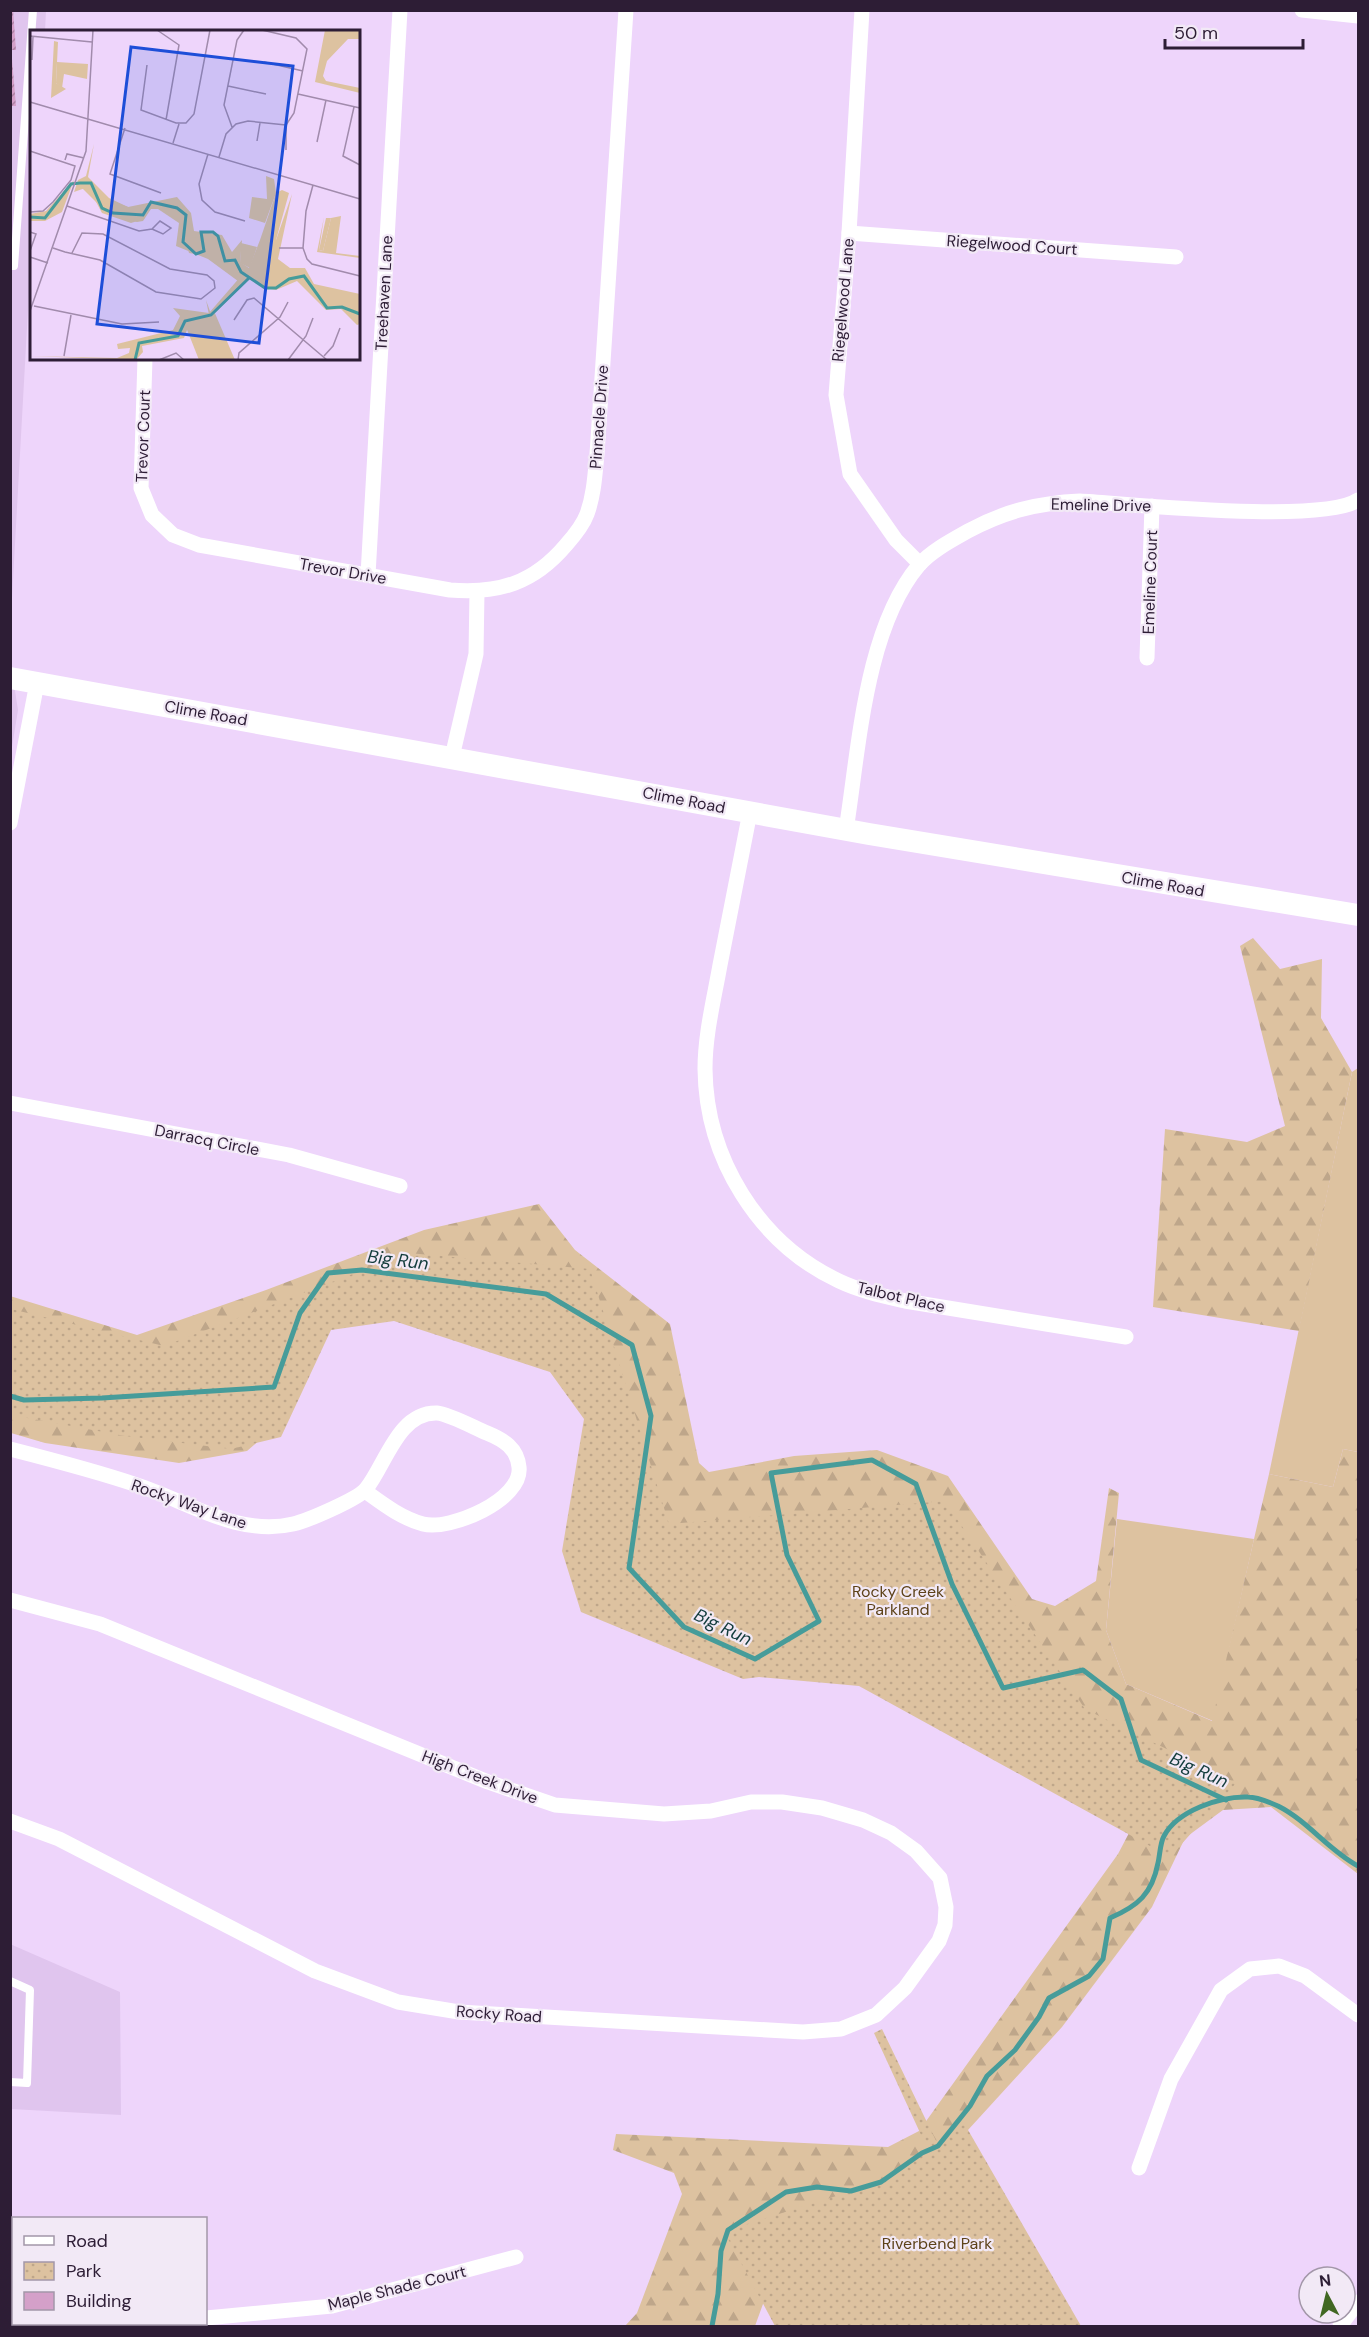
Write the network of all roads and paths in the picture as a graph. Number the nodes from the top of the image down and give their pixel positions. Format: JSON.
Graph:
{"nodes":[{"id":1,"x":33,"y":10,"type":"edge"},
{"id":2,"x":400,"y":10,"type":"edge"},
{"id":3,"x":626,"y":10,"type":"edge"},
{"id":4,"x":861,"y":10,"type":"edge"},
{"id":5,"x":1302,"y":10,"type":"edge"},
{"id":6,"x":1359,"y":16,"type":"edge"},
{"id":7,"x":32,"y":30,"type":"edge"},
{"id":8,"x":30,"y":50,"type":"edge"},
{"id":9,"x":849,"y":233,"type":"junction"},
{"id":10,"x":1176,"y":257,"type":"dead end"},
{"id":11,"x":10,"y":266,"type":"edge"},
{"id":12,"x":145,"y":360,"type":"edge"},
{"id":13,"x":1359,"y":500,"type":"edge"},
{"id":14,"x":1152,"y":506,"type":"junction"},
{"id":15,"x":210,"y":547,"type":"joint"},
{"id":16,"x":920,"y":564,"type":"junction"},
{"id":17,"x":368,"y":575,"type":"junction"},
{"id":18,"x":477,"y":592,"type":"junction"},
{"id":19,"x":1147,"y":658,"type":"dead end"},
{"id":20,"x":10,"y":678,"type":"edge"},
{"id":21,"x":37,"y":683,"type":"junction"},
{"id":22,"x":452,"y":757,"type":"junction"},
{"id":23,"x":750,"y":812,"type":"junction"},
{"id":24,"x":10,"y":823,"type":"edge"},
{"id":25,"x":846,"y":830,"type":"junction"},
{"id":26,"x":1359,"y":915,"type":"edge"},
{"id":27,"x":10,"y":1103,"type":"edge"},
{"id":28,"x":400,"y":1186,"type":"dead end"},
{"id":29,"x":1126,"y":1337,"type":"dead end"},
{"id":30,"x":10,"y":1449,"type":"edge"},
{"id":31,"x":364,"y":1491,"type":"junction"},
{"id":32,"x":10,"y":1600,"type":"edge"},
{"id":33,"x":10,"y":1821,"type":"edge"},
{"id":34,"x":943,"y":1891,"type":"joint"},
{"id":35,"x":10,"y":1981,"type":"edge"},
{"id":36,"x":1359,"y":2015,"type":"edge"},
{"id":37,"x":10,"y":2082,"type":"edge"},
{"id":38,"x":1139,"y":2168,"type":"dead end"},
{"id":39,"x":516,"y":2257,"type":"dead end"},
{"id":40,"x":1359,"y":2302,"type":"edge"},
{"id":41,"x":207,"y":2318,"type":"edge"},
{"id":42,"x":1340,"y":2326,"type":"edge"}],
"edges":[{"from":1,"to":7,"type":"lane"},
{"from":2,"to":17,"type":"street","name":"Treehaven Lane"},
{"from":3,"to":18,"type":"street","name":"Pinnacle Drive"},
{"from":4,"to":9,"type":"street","name":"Riegelwood Lane"},
{"from":5,"to":6,"type":"street"},
{"from":8,"to":11,"type":"lane"},
{"from":9,"to":10,"type":"street","name":"Riegelwood Court"},
{"from":9,"to":16,"type":"street","name":"Riegelwood Lane"},
{"from":12,"to":15,"type":"street","name":"Trevor Court"},
{"from":13,"to":14,"type":"street","name":"Emeline Drive"},
{"from":14,"to":16,"type":"street","name":"Emeline Drive"},
{"from":14,"to":19,"type":"street","name":"Emeline Court"},
{"from":15,"to":17,"type":"street","name":"Trevor Drive"},
{"from":16,"to":25,"type":"street","name":"Emeline Drive"},
{"from":17,"to":18,"type":"street","name":"Trevor Drive"},
{"from":18,"to":22,"type":"street"},
{"from":20,"to":21,"type":"main road","name":"Clime Road"},
{"from":21,"to":22,"type":"main road","name":"Clime Road"},
{"from":21,"to":24,"type":"street"},
{"from":22,"to":23,"type":"main road","name":"Clime Road"},
{"from":23,"to":25,"type":"main road","name":"Clime Road"},
{"from":23,"to":29,"type":"street","name":"Talbot Place"},
{"from":25,"to":26,"type":"main road","name":"Clime Road"},
{"from":27,"to":28,"type":"street","name":"Darracq Circle"},
{"from":30,"to":31,"type":"street","name":"Rocky Way Lane"},
{"from":31,"to":31,"type":"street"},
{"from":32,"to":34,"type":"street","name":"High Creek Drive"},
{"from":33,"to":34,"type":"street","name":"Rocky Road"},
{"from":35,"to":37,"type":"lane"},
{"from":36,"to":38,"type":"street"},
{"from":39,"to":41,"type":"street","name":"Maple Shade Court"},
{"from":40,"to":42,"type":"street"}]}
